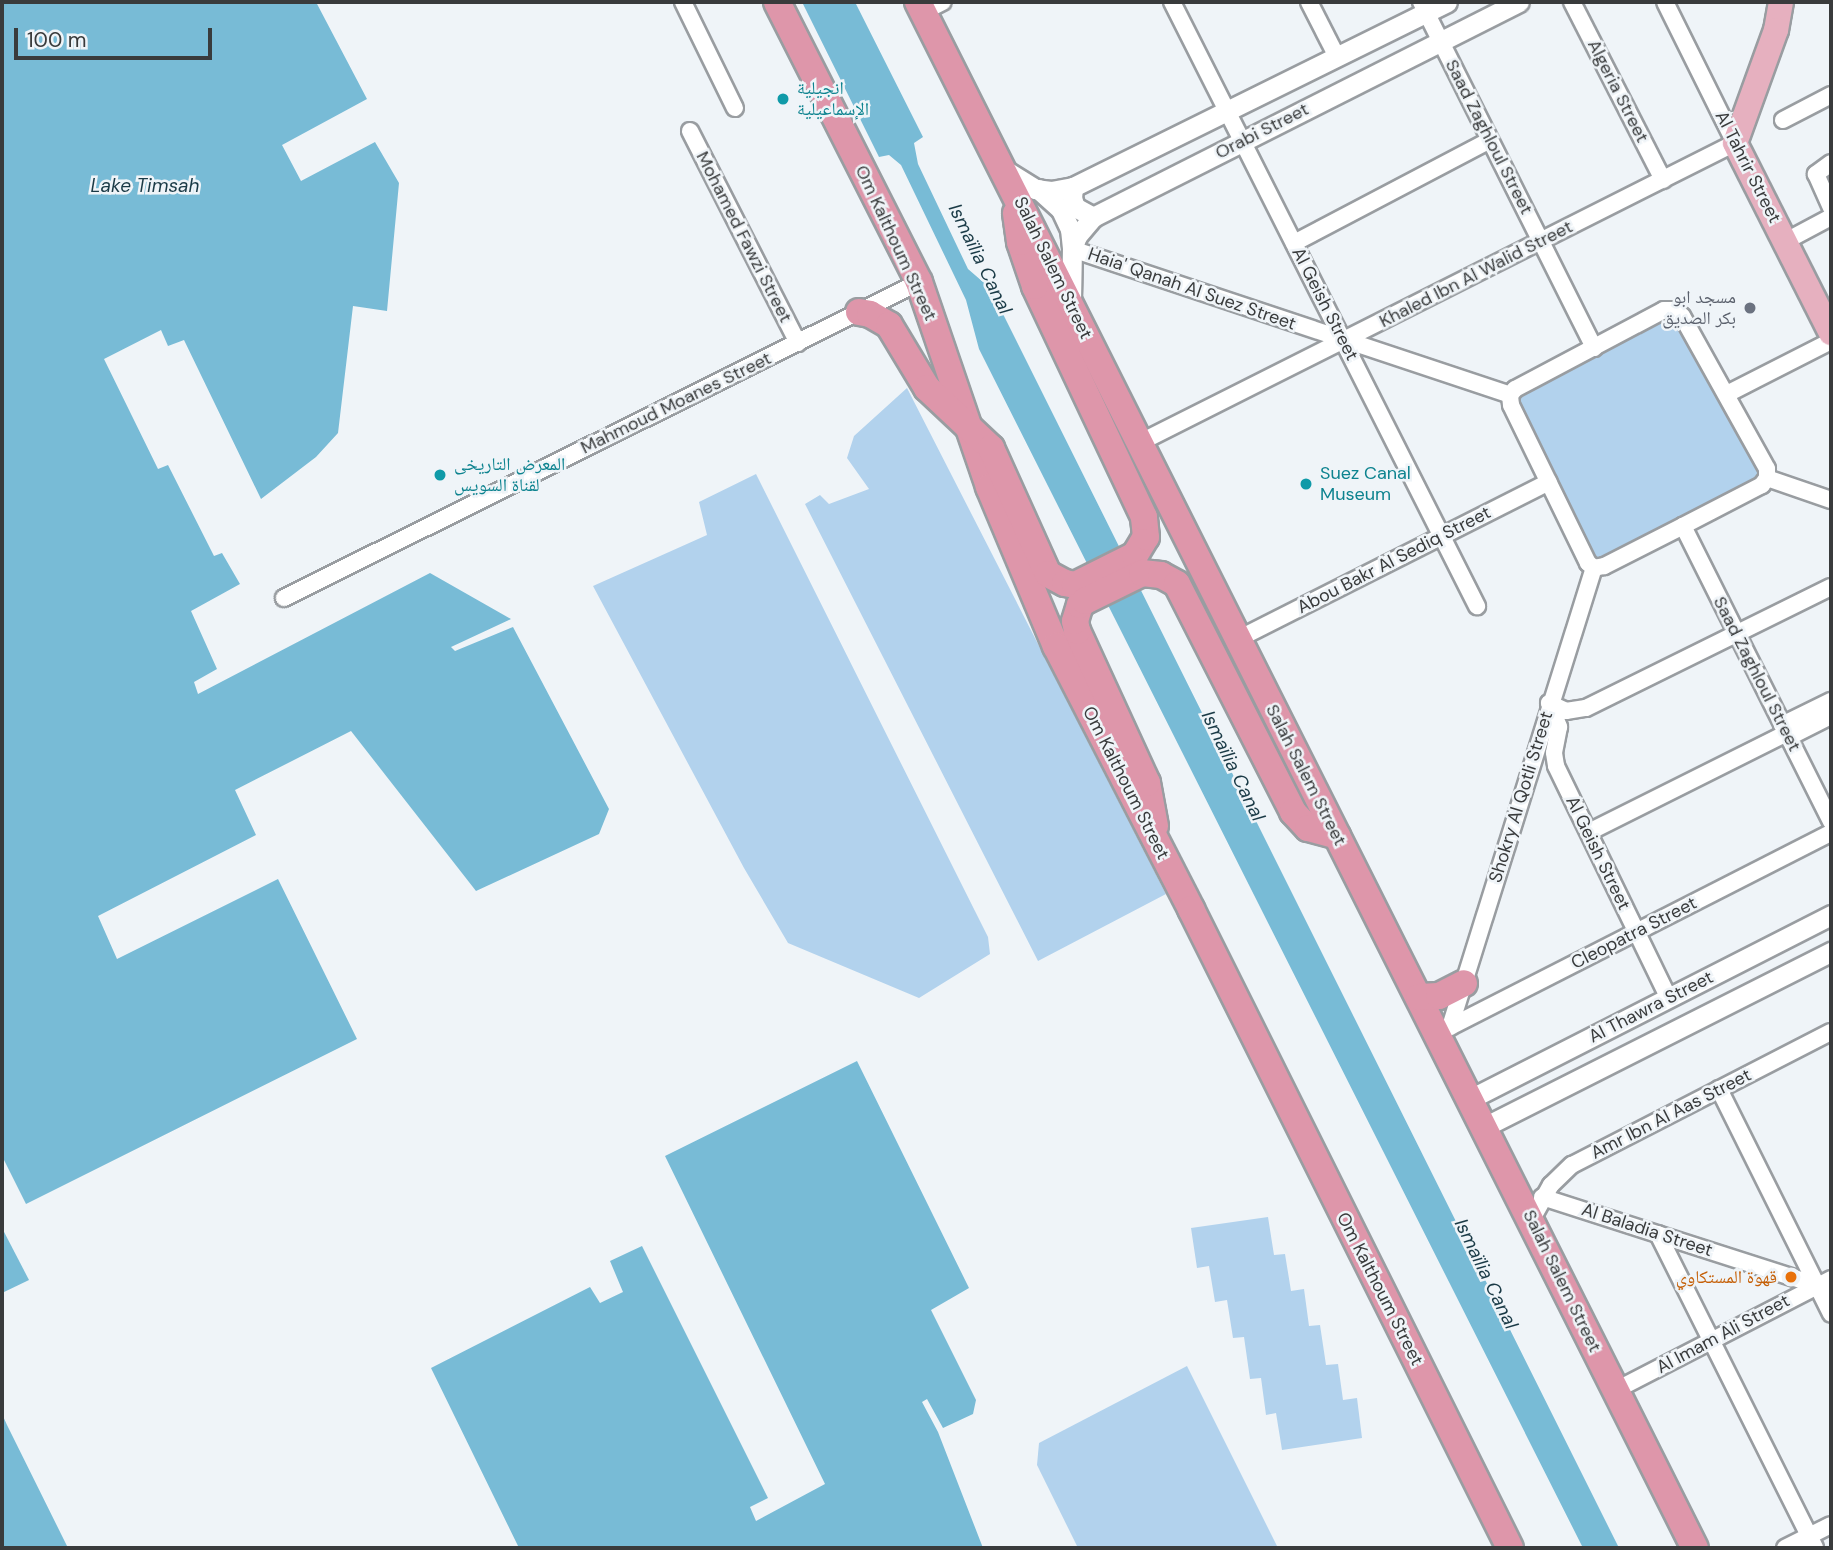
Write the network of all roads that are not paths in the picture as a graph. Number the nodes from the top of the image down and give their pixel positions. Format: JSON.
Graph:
{"nodes":[{"id":1,"x":683,"y":2,"type":"edge"},
{"id":2,"x":777,"y":2,"type":"edge"},
{"id":3,"x":1172,"y":2,"type":"edge"},
{"id":4,"x":1309,"y":2,"type":"edge"},
{"id":5,"x":1447,"y":2,"type":"edge"},
{"id":6,"x":1518,"y":2,"type":"edge"},
{"id":7,"x":1572,"y":2,"type":"edge"},
{"id":8,"x":1665,"y":2,"type":"edge"},
{"id":9,"x":1781,"y":2,"type":"edge"},
{"id":10,"x":1796,"y":2,"type":"edge"},
{"id":11,"x":928,"y":5,"type":"edge"},
{"id":12,"x":1423,"y":7,"type":"edge"},
{"id":13,"x":1776,"y":30,"type":"junction"},
{"id":14,"x":1441,"y":41,"type":"junction"},
{"id":15,"x":1337,"y":57,"type":"junction"},
{"id":16,"x":1831,"y":95,"type":"edge"},
{"id":17,"x":735,"y":108,"type":"dead end"},
{"id":18,"x":1227,"y":111,"type":"junction"},
{"id":19,"x":1783,"y":120,"type":"dead end"},
{"id":20,"x":690,"y":131,"type":"dead end"},
{"id":21,"x":1490,"y":140,"type":"junction"},
{"id":22,"x":1242,"y":141,"type":"junction"},
{"id":23,"x":1735,"y":144,"type":"junction"},
{"id":24,"x":1831,"y":163,"type":"edge"},
{"id":25,"x":1663,"y":180,"type":"junction"},
{"id":26,"x":1073,"y":187,"type":"junction"},
{"id":27,"x":1026,"y":190,"type":"junction"},
{"id":28,"x":1831,"y":208,"type":"edge"},
{"id":29,"x":1093,"y":217,"type":"junction"},
{"id":30,"x":1831,"y":217,"type":"edge"},
{"id":31,"x":1541,"y":241,"type":"junction"},
{"id":32,"x":1786,"y":241,"type":"junction"},
{"id":33,"x":1294,"y":243,"type":"junction"},
{"id":34,"x":1072,"y":249,"type":"junction"},
{"id":35,"x":919,"y":282,"type":"junction"},
{"id":36,"x":1072,"y":308,"type":"junction"},
{"id":37,"x":859,"y":312,"type":"junction"},
{"id":38,"x":1831,"y":332,"type":"edge"},
{"id":39,"x":1343,"y":340,"type":"junction"},
{"id":40,"x":1831,"y":341,"type":"edge"},
{"id":41,"x":798,"y":343,"type":"junction"},
{"id":42,"x":1594,"y":348,"type":"junction"},
{"id":43,"x":1727,"y":394,"type":"junction"},
{"id":44,"x":1510,"y":395,"type":"junction"},
{"id":45,"x":967,"y":425,"type":"junction"},
{"id":46,"x":1141,"y":442,"type":"junction"},
{"id":47,"x":1767,"y":478,"type":"junction"},
{"id":48,"x":1549,"y":482,"type":"junction"},
{"id":49,"x":1831,"y":500,"type":"edge"},
{"id":50,"x":1683,"y":526,"type":"junction"},
{"id":51,"x":1442,"y":536,"type":"junction"},
{"id":52,"x":1138,"y":564,"type":"junction"},
{"id":53,"x":1594,"y":568,"type":"junction"},
{"id":54,"x":1829,"y":592,"type":"edge"},
{"id":55,"x":1080,"y":593,"type":"junction"},
{"id":56,"x":284,"y":598,"type":"dead end"},
{"id":57,"x":1477,"y":606,"type":"dead end"},
{"id":58,"x":1737,"y":635,"type":"junction"},
{"id":59,"x":1238,"y":639,"type":"junction"},
{"id":60,"x":1831,"y":701,"type":"edge"},
{"id":61,"x":1549,"y":704,"type":"junction"},
{"id":62,"x":1831,"y":716,"type":"edge"},
{"id":63,"x":1786,"y":732,"type":"junction"},
{"id":64,"x":1831,"y":822,"type":"edge"},
{"id":65,"x":1589,"y":832,"type":"junction"},
{"id":66,"x":1831,"y":833,"type":"edge"},
{"id":67,"x":1337,"y":836,"type":"junction"},
{"id":68,"x":1155,"y":842,"type":"junction"},
{"id":69,"x":1831,"y":915,"type":"edge"},
{"id":70,"x":1637,"y":932,"type":"junction"},
{"id":71,"x":1831,"y":952,"type":"edge"},
{"id":72,"x":1464,"y":983,"type":"junction"},
{"id":73,"x":1419,"y":997,"type":"junction"},
{"id":74,"x":1669,"y":999,"type":"junction"},
{"id":75,"x":1444,"y":1030,"type":"junction"},
{"id":76,"x":1831,"y":1032,"type":"edge"},
{"id":77,"x":1497,"y":1085,"type":"junction"},
{"id":78,"x":1719,"y":1089,"type":"junction"},
{"id":79,"x":1470,"y":1099,"type":"junction"},
{"id":80,"x":1513,"y":1112,"type":"junction"},
{"id":81,"x":1484,"y":1127,"type":"junction"},
{"id":82,"x":1537,"y":1208,"type":"junction"},
{"id":83,"x":1658,"y":1234,"type":"junction"},
{"id":84,"x":1826,"y":1285,"type":"edge"},
{"id":85,"x":1831,"y":1314,"type":"edge"},
{"id":86,"x":1710,"y":1340,"type":"junction"},
{"id":87,"x":1616,"y":1390,"type":"junction"},
{"id":88,"x":1831,"y":1525,"type":"edge"},
{"id":89,"x":1812,"y":1542,"type":"edge"},
{"id":90,"x":1510,"y":1548,"type":"edge"},
{"id":91,"x":1695,"y":1548,"type":"edge"},
{"id":92,"x":1785,"y":1548,"type":"edge"}],
"edges":[{"from":1,"to":17,"type":"street"},
{"from":2,"to":35,"type":"highway","name":"Om Kalthoum Street"},
{"from":3,"to":18,"type":"street","name":"Al Geish Street"},
{"from":4,"to":15,"type":"street"},
{"from":5,"to":12,"type":"street","name":"Orabi Street"},
{"from":6,"to":14,"type":"street","name":"Orabi Street"},
{"from":7,"to":25,"type":"street","name":"Algeria Street"},
{"from":8,"to":23,"type":"street","name":"Al Tahrir Street"},
{"from":9,"to":13,"type":"main road"},
{"from":10,"to":13,"type":"main road"},
{"from":11,"to":27,"type":"highway","name":"Salah Salem Street"},
{"from":12,"to":14,"type":"street","name":"Saad Zaghloul Street"},
{"from":12,"to":15,"type":"street","name":"Orabi Street"},
{"from":13,"to":23,"type":"main road"},
{"from":14,"to":21,"type":"street","name":"Saad Zaghloul Street"},
{"from":14,"to":22,"type":"street","name":"Orabi Street"},
{"from":15,"to":18,"type":"street","name":"Orabi Street"},
{"from":16,"to":19,"type":"street"},
{"from":18,"to":22,"type":"street","name":"Al Geish Street"},
{"from":18,"to":26,"type":"street","name":"Orabi Street"},
{"from":20,"to":41,"type":"street","name":"Mohamed Fawzi Street"},
{"from":21,"to":31,"type":"street","name":"Saad Zaghloul Street"},
{"from":21,"to":33,"type":"street"},
{"from":22,"to":29,"type":"street","name":"Orabi Street"},
{"from":22,"to":33,"type":"street","name":"Al Geish Street"},
{"from":23,"to":25,"type":"street","name":"Khaled Ibn Al Walid Street"},
{"from":23,"to":32,"type":"main road","name":"Al Tahrir Street"},
{"from":24,"to":28,"type":"street"},
{"from":25,"to":31,"type":"street","name":"Khaled Ibn Al Walid Street"},
{"from":26,"to":27,"type":"street","name":"Orabi Street"},
{"from":26,"to":29,"type":"street"},
{"from":27,"to":34,"type":"street"},
{"from":27,"to":36,"type":"highway","name":"Salah Salem Street"},
{"from":27,"to":52,"type":"highway"},
{"from":29,"to":34,"type":"street","name":"Orabi Street"},
{"from":30,"to":32,"type":"street"},
{"from":31,"to":39,"type":"street","name":"Khaled Ibn Al Walid Street"},
{"from":31,"to":42,"type":"street","name":"Saad Zaghloul Street"},
{"from":32,"to":38,"type":"main road","name":"Al Tahrir Street"},
{"from":33,"to":39,"type":"street","name":"Al Geish Street"},
{"from":34,"to":36,"type":"street"},
{"from":34,"to":39,"type":"street","name":"Haia' Qanah Al Suez Street"},
{"from":35,"to":37,"type":"street","name":"Mahmoud Moanes Street"},
{"from":35,"to":45,"type":"highway","name":"Om Kalthoum Street"},
{"from":36,"to":46,"type":"highway","name":"Salah Salem Street"},
{"from":37,"to":41,"type":"street","name":"Mahmoud Moanes Street"},
{"from":37,"to":45,"type":"highway"},
{"from":39,"to":44,"type":"street","name":"Haia' Qanah Al Suez Street"},
{"from":39,"to":46,"type":"street","name":"Khaled Ibn Al Walid Street"},
{"from":39,"to":51,"type":"street","name":"Al Geish Street"},
{"from":40,"to":43,"type":"street"},
{"from":41,"to":56,"type":"street","name":"Mahmoud Moanes Street"},
{"from":42,"to":43,"type":"street"},
{"from":42,"to":44,"type":"street"},
{"from":43,"to":47,"type":"street"},
{"from":44,"to":48,"type":"street"},
{"from":45,"to":55,"type":"highway"},
{"from":45,"to":68,"type":"highway","name":"Om Kalthoum Street"},
{"from":46,"to":59,"type":"highway","name":"Salah Salem Street"},
{"from":47,"to":49,"type":"street"},
{"from":47,"to":50,"type":"street"},
{"from":48,"to":51,"type":"street","name":"Abou Bakr Al Sediq Street"},
{"from":48,"to":53,"type":"street"},
{"from":50,"to":53,"type":"street"},
{"from":50,"to":58,"type":"street","name":"Saad Zaghloul Street"},
{"from":51,"to":57,"type":"street","name":"Al Geish Street"},
{"from":51,"to":59,"type":"street","name":"Abou Bakr Al Sediq Street"},
{"from":52,"to":55,"type":"highway"},
{"from":52,"to":67,"type":"highway"},
{"from":53,"to":61,"type":"street","name":"Shokry Al Qotli Street"},
{"from":54,"to":58,"type":"street"},
{"from":55,"to":68,"type":"highway"},
{"from":58,"to":61,"type":"street"},
{"from":58,"to":63,"type":"street","name":"Saad Zaghloul Street"},
{"from":59,"to":67,"type":"highway","name":"Salah Salem Street"},
{"from":60,"to":63,"type":"street"},
{"from":61,"to":65,"type":"street","name":"Al Geish Street"},
{"from":61,"to":72,"type":"street","name":"Shokry Al Qotli Street"},
{"from":62,"to":63,"type":"street"},
{"from":63,"to":64,"type":"street","name":"Saad Zaghloul Street"},
{"from":63,"to":65,"type":"street"},
{"from":65,"to":70,"type":"street","name":"Al Geish Street"},
{"from":66,"to":70,"type":"street","name":"Cleopatra Street"},
{"from":67,"to":73,"type":"highway","name":"Salah Salem Street"},
{"from":68,"to":90,"type":"highway","name":"Om Kalthoum Street"},
{"from":69,"to":74,"type":"street","name":"Al Thawra Street"},
{"from":70,"to":74,"type":"street","name":"Al Geish Street"},
{"from":70,"to":75,"type":"street","name":"Cleopatra Street"},
{"from":71,"to":80,"type":"street","name":"Al Thawra Street"},
{"from":72,"to":73,"type":"highway"},
{"from":72,"to":75,"type":"street","name":"Shokry Al Qotli Street"},
{"from":73,"to":75,"type":"highway","name":"Salah Salem Street"},
{"from":74,"to":77,"type":"street","name":"Al Thawra Street"},
{"from":75,"to":79,"type":"highway","name":"Salah Salem Street"},
{"from":76,"to":78,"type":"street","name":"Amr Ibn Al Aas Street"},
{"from":77,"to":79,"type":"street","name":"Al Thawra Street"},
{"from":77,"to":80,"type":"street"},
{"from":78,"to":82,"type":"street","name":"Amr Ibn Al Aas Street"},
{"from":78,"to":84,"type":"street"},
{"from":79,"to":81,"type":"highway","name":"Salah Salem Street"},
{"from":80,"to":81,"type":"street","name":"Al Thawra Street"},
{"from":81,"to":82,"type":"highway","name":"Salah Salem Street"},
{"from":82,"to":83,"type":"street","name":"Al Baladia Street"},
{"from":82,"to":87,"type":"highway","name":"Salah Salem Street"},
{"from":83,"to":84,"type":"street","name":"Al Baladia Street"},
{"from":83,"to":86,"type":"street"},
{"from":84,"to":85,"type":"street"},
{"from":84,"to":86,"type":"street","name":"Al Imam Ali Street"},
{"from":86,"to":87,"type":"street","name":"Al Imam Ali Street"},
{"from":86,"to":89,"type":"street"},
{"from":87,"to":91,"type":"highway","name":"Salah Salem Street"},
{"from":88,"to":89,"type":"street"},
{"from":89,"to":92,"type":"street"}]}
